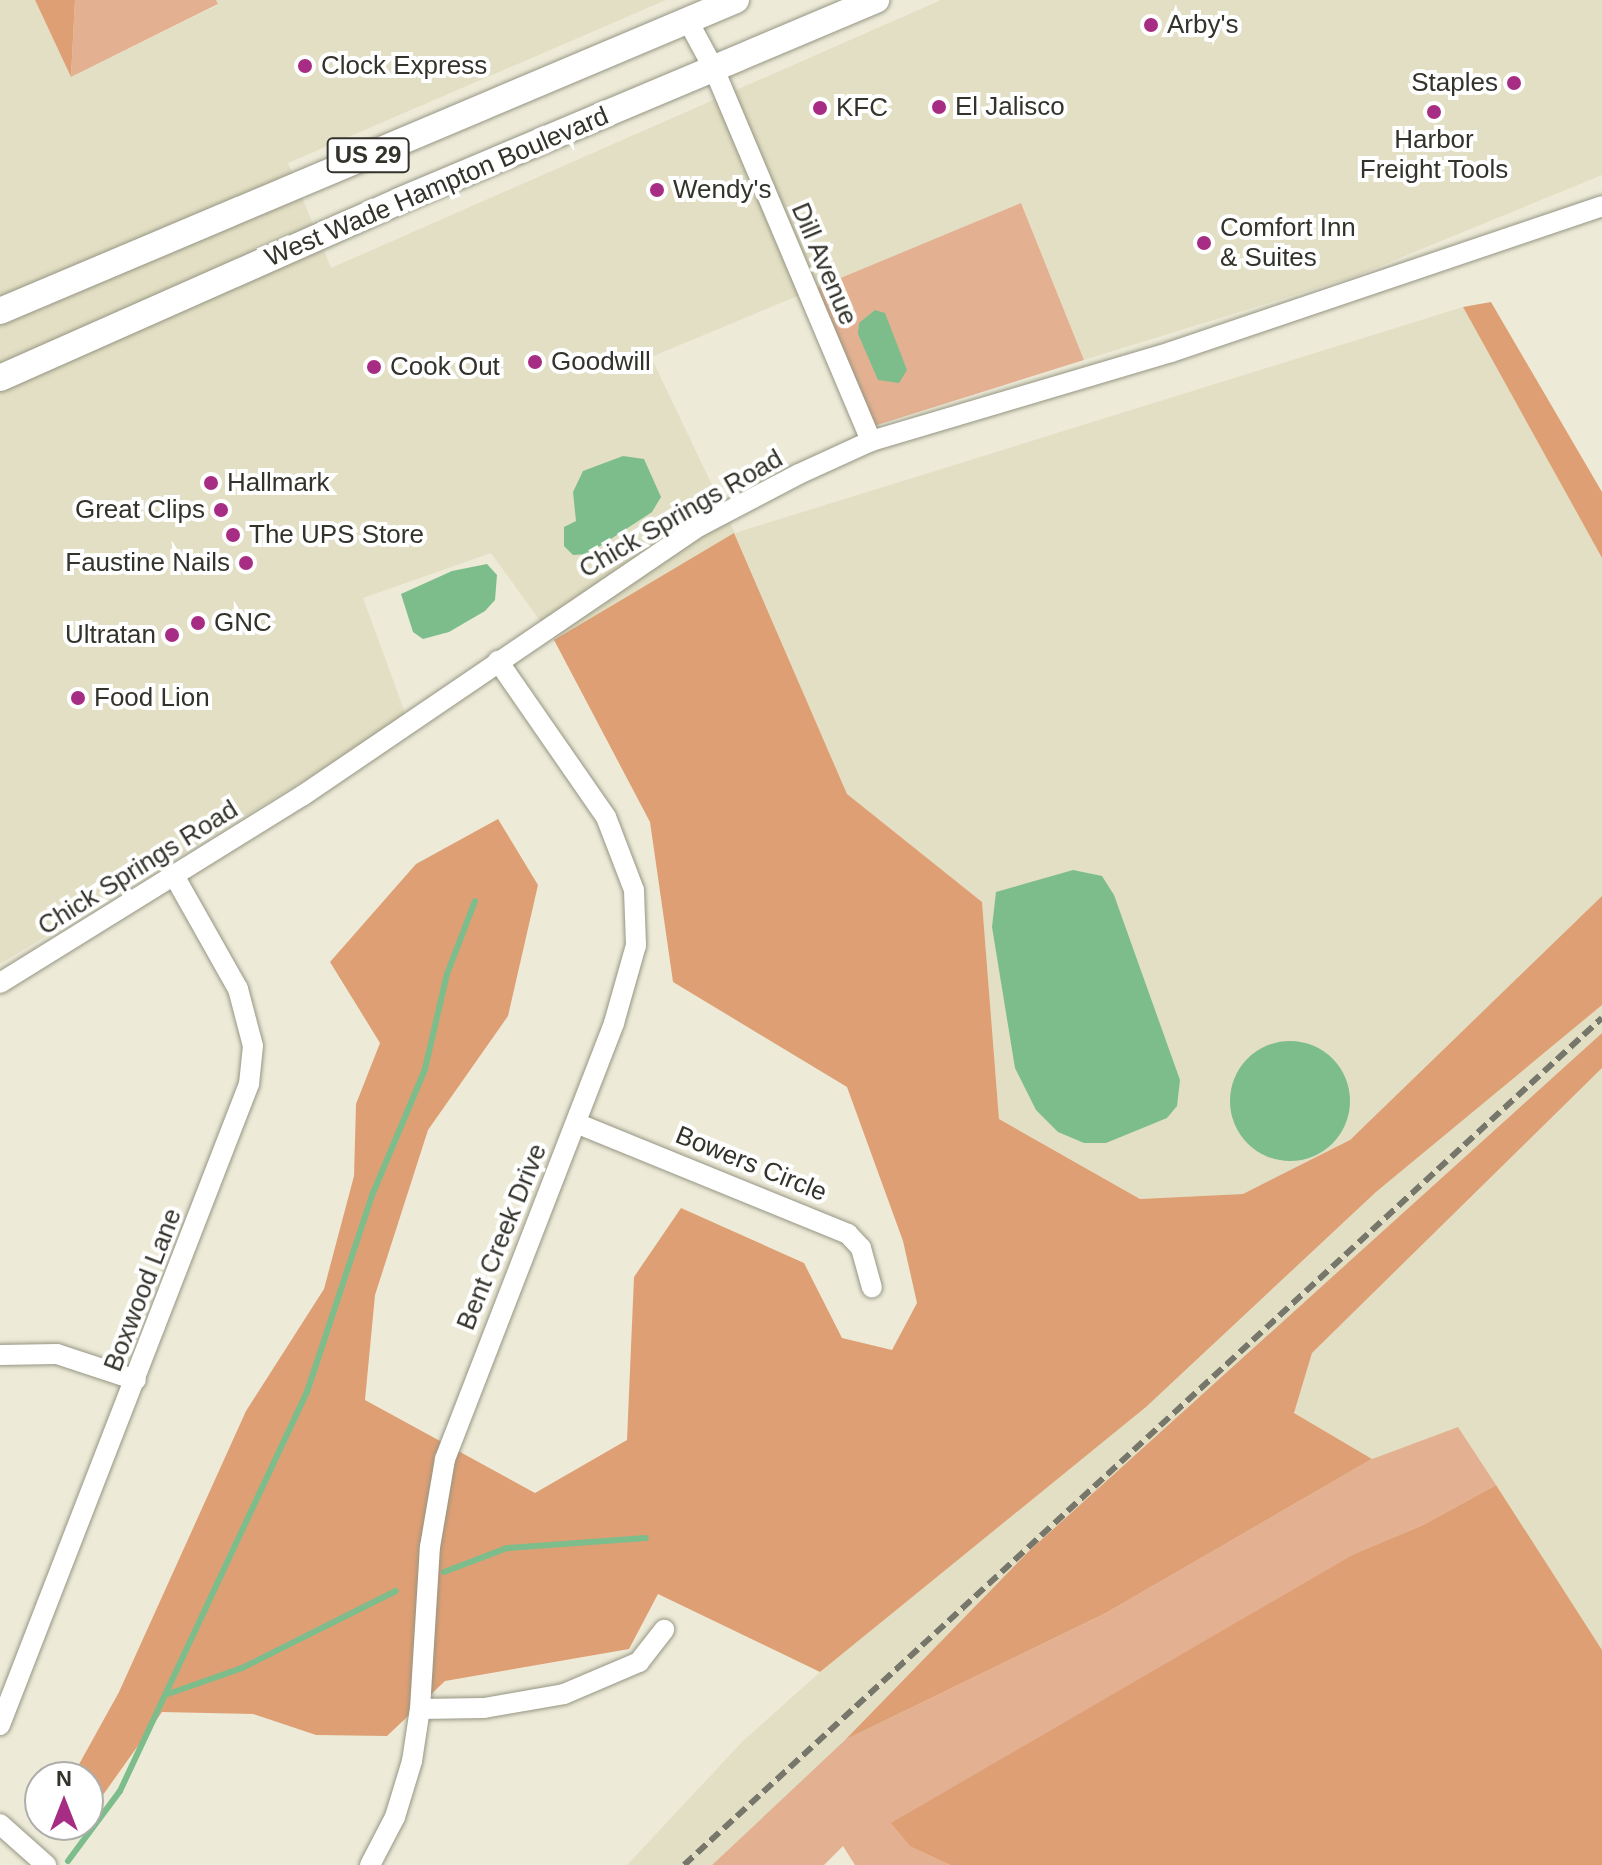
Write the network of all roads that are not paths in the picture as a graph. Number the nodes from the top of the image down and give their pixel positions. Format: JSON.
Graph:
{"nodes":[{"id":1,"x":736,"y":0,"type":"edge"},
{"id":2,"x":876,"y":0,"type":"edge"},
{"id":3,"x":688,"y":21,"type":"junction"},
{"id":4,"x":714,"y":69,"type":"junction"},
{"id":5,"x":1602,"y":206,"type":"edge"},
{"id":6,"x":0,"y":311,"type":"edge"},
{"id":7,"x":0,"y":378,"type":"edge"},
{"id":8,"x":871,"y":441,"type":"junction"},
{"id":9,"x":498,"y":661,"type":"junction"},
{"id":10,"x":175,"y":877,"type":"junction"},
{"id":11,"x":0,"y":983,"type":"edge"},
{"id":12,"x":576,"y":1123,"type":"junction"},
{"id":13,"x":872,"y":1288,"type":"dead end"},
{"id":14,"x":0,"y":1355,"type":"edge"},
{"id":15,"x":136,"y":1380,"type":"junction"},
{"id":16,"x":664,"y":1630,"type":"dead end"},
{"id":17,"x":420,"y":1709,"type":"junction"},
{"id":18,"x":0,"y":1725,"type":"edge"},
{"id":19,"x":0,"y":1824,"type":"edge"},
{"id":20,"x":46,"y":1865,"type":"edge"},
{"id":21,"x":370,"y":1865,"type":"edge"}],
"edges":[{"from":1,"to":3,"type":"main road","number":"US 29"},
{"from":2,"to":4,"type":"main road","name":"West Wade Hampton Boulevard","number":"US 29"},
{"from":3,"to":4,"type":"street","name":"Dill Avenue"},
{"from":3,"to":6,"type":"main road","number":"US 29"},
{"from":4,"to":7,"type":"main road","name":"West Wade Hampton Boulevard","number":"US 29"},
{"from":4,"to":8,"type":"street","name":"Dill Avenue"},
{"from":5,"to":8,"type":"street","name":"Chick Springs Road"},
{"from":8,"to":9,"type":"street","name":"Chick Springs Road"},
{"from":9,"to":10,"type":"street","name":"Chick Springs Road"},
{"from":9,"to":12,"type":"street","name":"Bent Creek Drive"},
{"from":10,"to":11,"type":"street","name":"Chick Springs Road"},
{"from":10,"to":15,"type":"street","name":"Boxwood Lane"},
{"from":12,"to":13,"type":"street","name":"Bowers Circle"},
{"from":12,"to":17,"type":"street","name":"Bent Creek Drive"},
{"from":14,"to":15,"type":"street"},
{"from":15,"to":18,"type":"street","name":"Boxwood Lane"},
{"from":16,"to":17,"type":"street"},
{"from":17,"to":21,"type":"street","name":"Bent Creek Drive"},
{"from":19,"to":20,"type":"street"}]}
